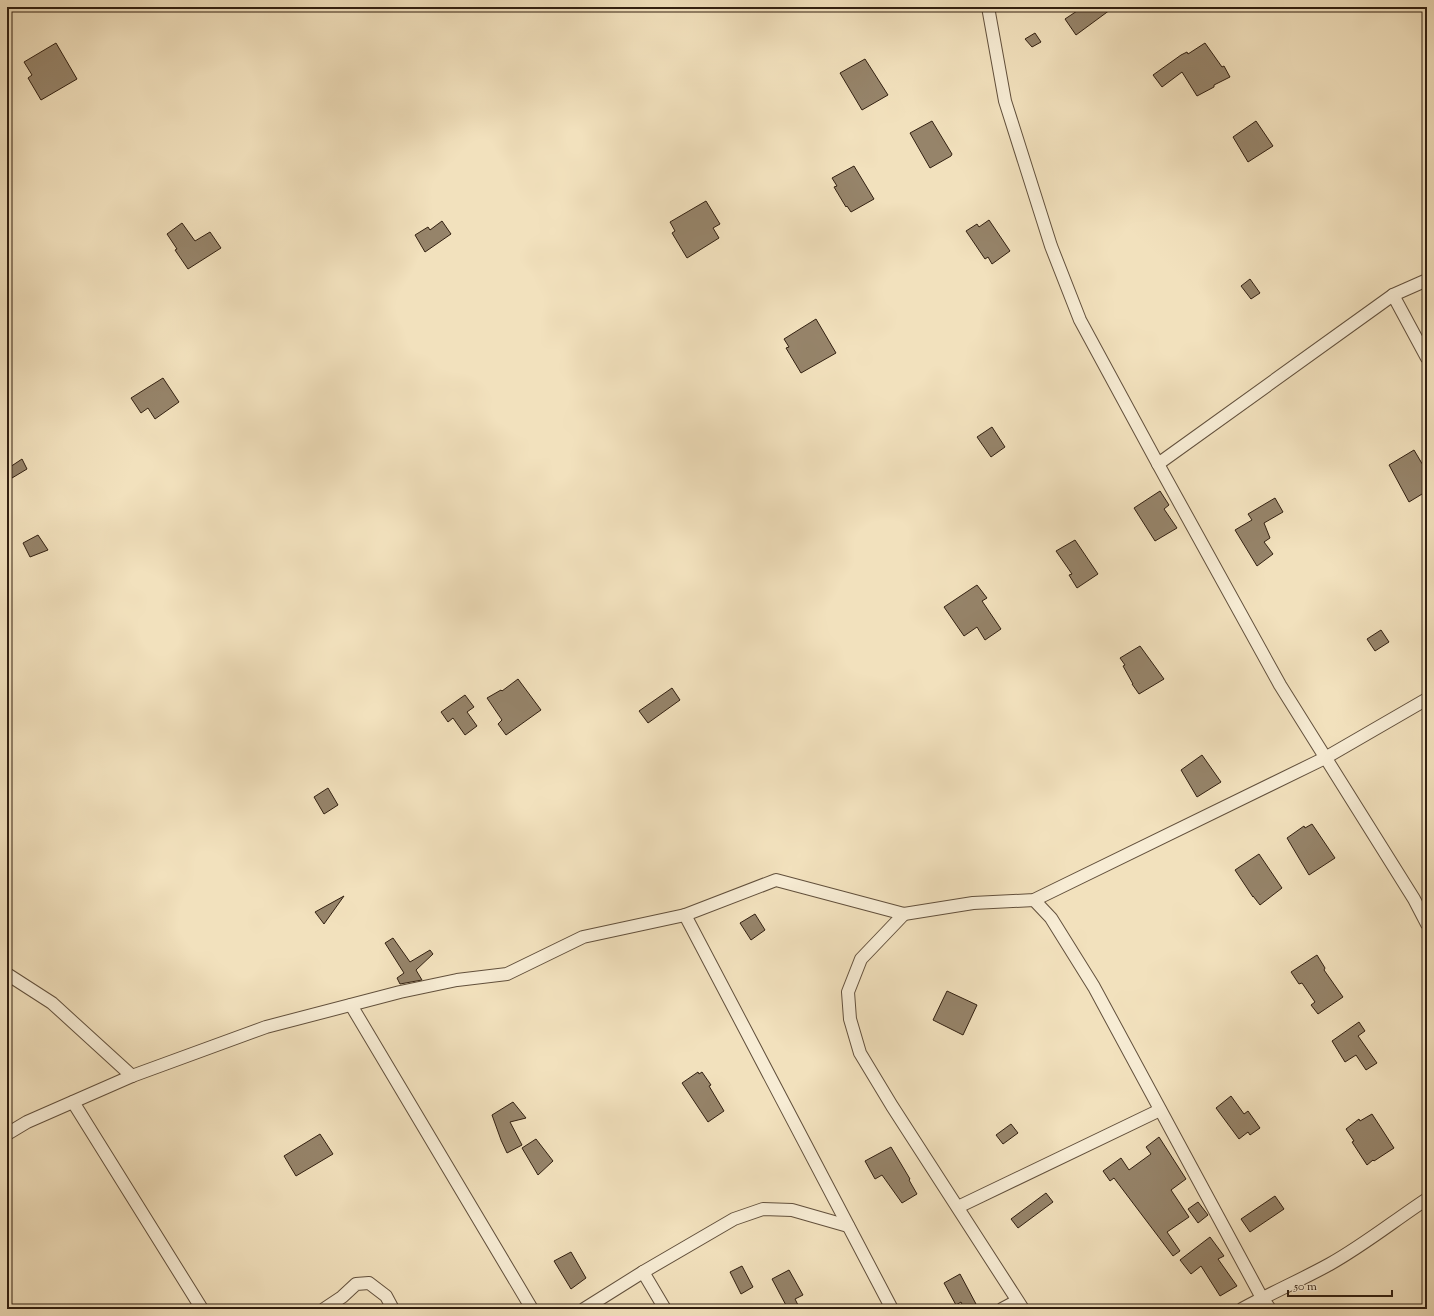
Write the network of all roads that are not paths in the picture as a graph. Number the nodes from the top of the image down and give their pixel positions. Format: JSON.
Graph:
{"nodes":[{"id":1,"x":988,"y":7,"type":"edge"},
{"id":2,"x":1427,"y":280,"type":"edge"},
{"id":3,"x":1393,"y":295,"type":"junction"},
{"id":4,"x":1427,"y":358,"type":"edge"},
{"id":5,"x":1158,"y":464,"type":"junction"},
{"id":6,"x":1427,"y":699,"type":"edge"},
{"id":7,"x":1325,"y":758,"type":"junction"},
{"id":8,"x":1034,"y":900,"type":"junction"},
{"id":9,"x":904,"y":914,"type":"junction"},
{"id":10,"x":684,"y":915,"type":"junction"},
{"id":11,"x":1427,"y":924,"type":"edge"},
{"id":12,"x":7,"y":974,"type":"edge"},
{"id":13,"x":351,"y":1005,"type":"junction"},
{"id":14,"x":132,"y":1076,"type":"junction"},
{"id":15,"x":73,"y":1102,"type":"junction"},
{"id":16,"x":1160,"y":1110,"type":"junction"},
{"id":17,"x":7,"y":1134,"type":"edge"},
{"id":18,"x":1427,"y":1199,"type":"edge"},
{"id":19,"x":958,"y":1207,"type":"junction"},
{"id":20,"x":848,"y":1226,"type":"junction"},
{"id":21,"x":643,"y":1272,"type":"junction"},
{"id":22,"x":1262,"y":1298,"type":"junction"},
{"id":23,"x":1020,"y":1305,"type":"edge"},
{"id":24,"x":202,"y":1309,"type":"edge"},
{"id":25,"x":324,"y":1309,"type":"edge"},
{"id":26,"x":393,"y":1309,"type":"edge"},
{"id":27,"x":532,"y":1309,"type":"edge"},
{"id":28,"x":584,"y":1309,"type":"edge"},
{"id":29,"x":665,"y":1309,"type":"edge"},
{"id":30,"x":892,"y":1309,"type":"edge"},
{"id":31,"x":1002,"y":1309,"type":"edge"},
{"id":32,"x":1242,"y":1309,"type":"edge"},
{"id":33,"x":1270,"y":1309,"type":"edge"}],
"edges":[{"from":1,"to":5,"type":"street"},
{"from":2,"to":3,"type":"street"},
{"from":3,"to":4,"type":"street"},
{"from":3,"to":5,"type":"street"},
{"from":5,"to":7,"type":"street"},
{"from":6,"to":7,"type":"street"},
{"from":7,"to":8,"type":"street"},
{"from":7,"to":11,"type":"street"},
{"from":8,"to":9,"type":"street"},
{"from":8,"to":16,"type":"street"},
{"from":9,"to":10,"type":"street"},
{"from":9,"to":19,"type":"street"},
{"from":10,"to":13,"type":"street"},
{"from":10,"to":20,"type":"street"},
{"from":12,"to":14,"type":"street"},
{"from":13,"to":14,"type":"street"},
{"from":13,"to":27,"type":"street"},
{"from":14,"to":15,"type":"street"},
{"from":15,"to":17,"type":"street"},
{"from":15,"to":24,"type":"street"},
{"from":16,"to":19,"type":"street"},
{"from":16,"to":22,"type":"street"},
{"from":18,"to":22,"type":"street"},
{"from":19,"to":23,"type":"street"},
{"from":20,"to":21,"type":"street"},
{"from":20,"to":30,"type":"street"},
{"from":21,"to":28,"type":"street"},
{"from":21,"to":29,"type":"street"},
{"from":22,"to":32,"type":"street"},
{"from":22,"to":33,"type":"street"},
{"from":23,"to":31,"type":"street"},
{"from":25,"to":26,"type":"street"}]}
